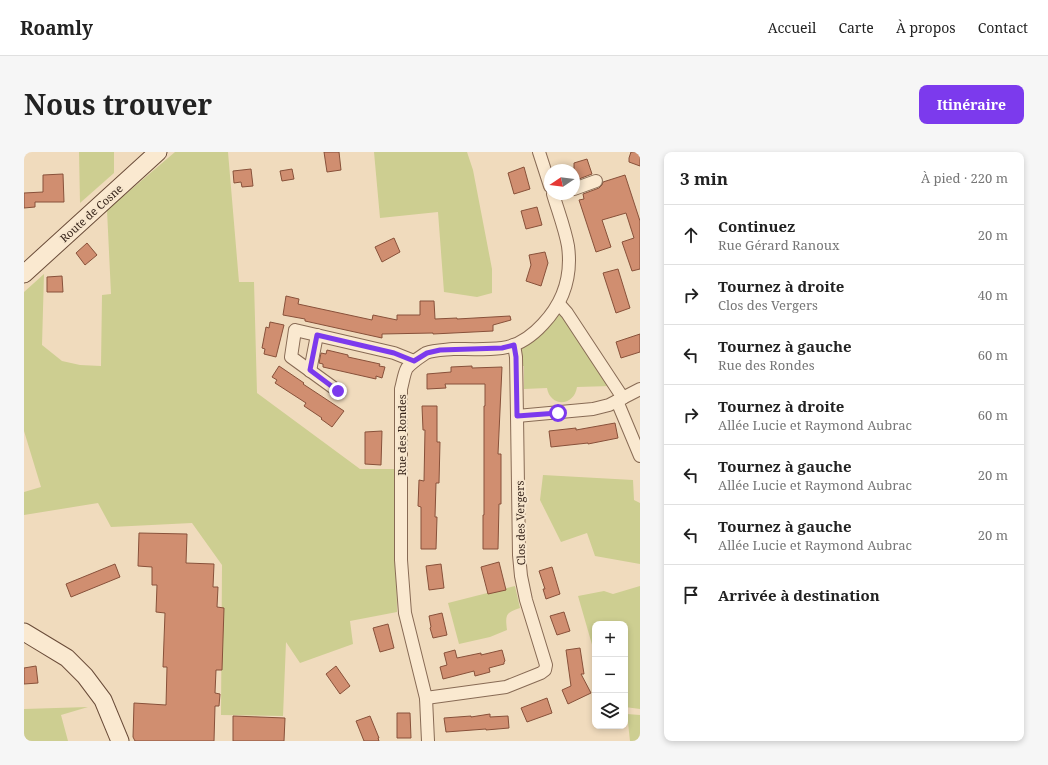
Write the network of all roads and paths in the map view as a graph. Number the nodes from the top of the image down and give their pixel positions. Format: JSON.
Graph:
{"nodes":[{"id":1,"x":158,"y":152,"type":"edge"},
{"id":2,"x":539,"y":152,"type":"edge"},
{"id":3,"x":544,"y":165,"type":"edge"},
{"id":4,"x":596,"y":182,"type":"dead end"},
{"id":5,"x":580,"y":187,"type":"edge"},
{"id":6,"x":556,"y":200,"type":"edge"},
{"id":7,"x":24,"y":274,"type":"edge"},
{"id":8,"x":559,"y":304,"type":"junction"},
{"id":9,"x":317,"y":335,"type":"junction"},
{"id":10,"x":514,"y":345,"type":"junction"},
{"id":11,"x":414,"y":361,"type":"junction"},
{"id":12,"x":310,"y":370,"type":"junction"},
{"id":13,"x":640,"y":388,"type":"edge"},
{"id":14,"x":338,"y":391,"type":"dead end"},
{"id":15,"x":620,"y":399,"type":"junction"},
{"id":16,"x":517,"y":416,"type":"junction"},
{"id":17,"x":640,"y":456,"type":"edge"},
{"id":18,"x":24,"y":632,"type":"edge"},
{"id":19,"x":426,"y":698,"type":"junction"},
{"id":20,"x":120,"y":741,"type":"edge"},
{"id":21,"x":428,"y":741,"type":"edge"}],
"edges":[{"from":1,"to":7,"type":"main road","name":"Route de Cosne"},
{"from":2,"to":3,"type":"street"},
{"from":4,"to":5,"type":"street"},
{"from":6,"to":8,"type":"street"},
{"from":8,"to":10,"type":"street"},
{"from":8,"to":15,"type":"street"},
{"from":9,"to":11,"type":"street"},
{"from":9,"to":12,"type":"street"},
{"from":9,"to":12,"type":"street"},
{"from":10,"to":11,"type":"street"},
{"from":10,"to":16,"type":"street","name":"Clos des Vergers"},
{"from":11,"to":19,"type":"street","name":"Rue des Rondes"},
{"from":12,"to":14,"type":"street"},
{"from":13,"to":15,"type":"street"},
{"from":15,"to":16,"type":"street"},
{"from":15,"to":17,"type":"street"},
{"from":16,"to":19,"type":"street","name":"Clos des Vergers"},
{"from":18,"to":20,"type":"main road"},
{"from":19,"to":21,"type":"street","name":"Rue des Rondes"}]}
